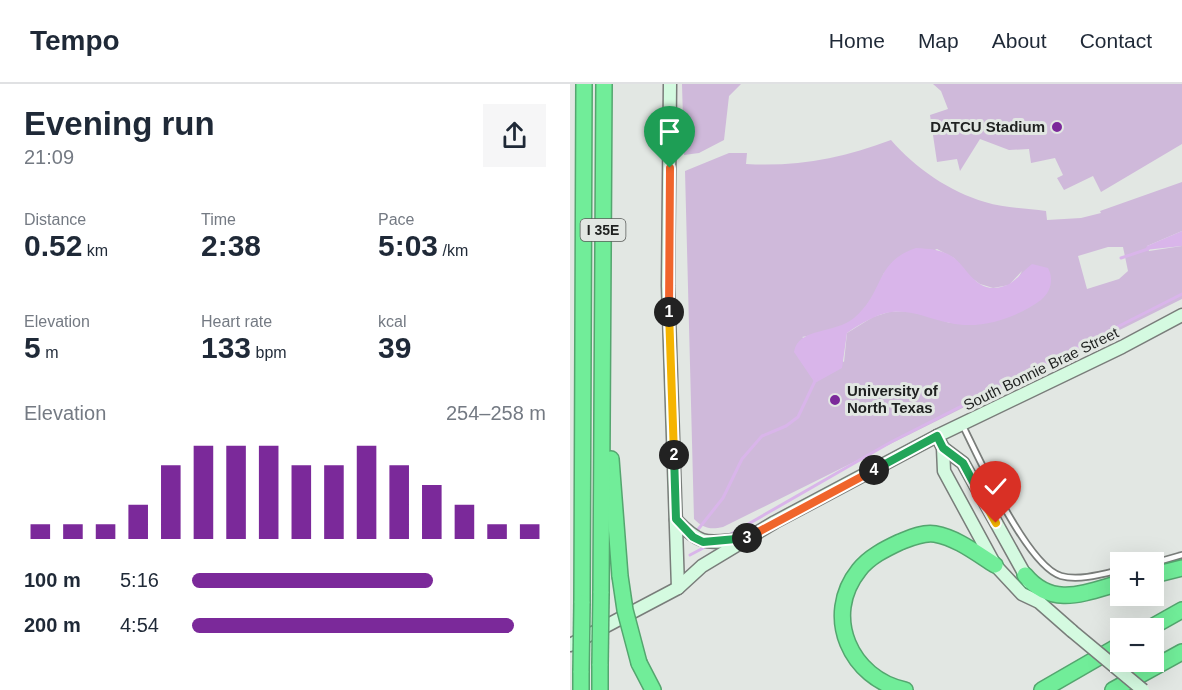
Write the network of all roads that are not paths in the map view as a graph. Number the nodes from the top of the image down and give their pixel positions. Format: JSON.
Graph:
{"nodes":[{"id":1,"x":584,"y":84,"type":"edge"},
{"id":2,"x":604,"y":84,"type":"edge"},
{"id":3,"x":670,"y":84,"type":"edge"},
{"id":4,"x":1182,"y":315,"type":"edge"},
{"id":5,"x":582,"y":318,"type":"junction"},
{"id":6,"x":603,"y":320,"type":"junction"},
{"id":7,"x":578,"y":355,"type":"dead end"},
{"id":8,"x":962,"y":424,"type":"junction"},
{"id":9,"x":937,"y":436,"type":"junction"},
{"id":10,"x":943,"y":448,"type":"junction"},
{"id":11,"x":676,"y":519,"type":"junction"},
{"id":12,"x":745,"y":539,"type":"junction"},
{"id":13,"x":1182,"y":555,"type":"edge"},
{"id":14,"x":1164,"y":560,"type":"edge"},
{"id":15,"x":995,"y":565,"type":"junction"},
{"id":16,"x":1182,"y":568,"type":"edge"},
{"id":17,"x":1110,"y":572,"type":"edge"},
{"id":18,"x":1164,"y":572,"type":"edge"},
{"id":19,"x":1025,"y":575,"type":"junction"},
{"id":20,"x":1110,"y":585,"type":"edge"},
{"id":21,"x":678,"y":588,"type":"junction"},
{"id":22,"x":1039,"y":602,"type":"junction"},
{"id":23,"x":1182,"y":610,"type":"edge"},
{"id":24,"x":1164,"y":620,"type":"edge"},
{"id":25,"x":570,"y":645,"type":"edge"},
{"id":26,"x":1110,"y":651,"type":"edge"},
{"id":27,"x":1182,"y":652,"type":"edge"},
{"id":28,"x":581,"y":690,"type":"edge"},
{"id":29,"x":600,"y":690,"type":"edge"},
{"id":30,"x":653,"y":690,"type":"edge"},
{"id":31,"x":905,"y":690,"type":"edge"},
{"id":32,"x":1042,"y":690,"type":"edge"},
{"id":33,"x":1113,"y":690,"type":"edge"},
{"id":34,"x":1143,"y":690,"type":"edge"}],
"edges":[{"from":1,"to":5,"type":"highway","number":"I 35E"},
{"from":2,"to":6,"type":"highway","number":"I 35E"},
{"from":3,"to":11,"type":"main road"},
{"from":4,"to":8,"type":"main road","name":"South Bonnie Brae Street"},
{"from":5,"to":7,"type":"highway"},
{"from":5,"to":28,"type":"highway","number":"I 35E","bridge":true},
{"from":6,"to":29,"type":"highway","number":"I 35E","bridge":true},
{"from":6,"to":30,"type":"highway","bridge":true},
{"from":8,"to":9,"type":"main road","name":"South Bonnie Brae Street"},
{"from":8,"to":17,"type":"lane"},
{"from":9,"to":10,"type":"main road"},
{"from":9,"to":12,"type":"main road","name":"South Bonnie Brae Street"},
{"from":10,"to":15,"type":"main road"},
{"from":10,"to":19,"type":"main road"},
{"from":11,"to":12,"type":"main road"},
{"from":11,"to":21,"type":"main road"},
{"from":12,"to":21,"type":"main road","name":"South Bonnie Brae Street"},
{"from":13,"to":14,"type":"lane"},
{"from":15,"to":22,"type":"main road"},
{"from":15,"to":31,"type":"highway"},
{"from":16,"to":18,"type":"highway"},
{"from":19,"to":20,"type":"highway"},
{"from":19,"to":22,"type":"main road"},
{"from":21,"to":25,"type":"main road","name":"South Bonnie Brae Street"},
{"from":22,"to":34,"type":"main road","bridge":true},
{"from":23,"to":24,"type":"highway"},
{"from":26,"to":32,"type":"highway"},
{"from":27,"to":33,"type":"highway"}]}
